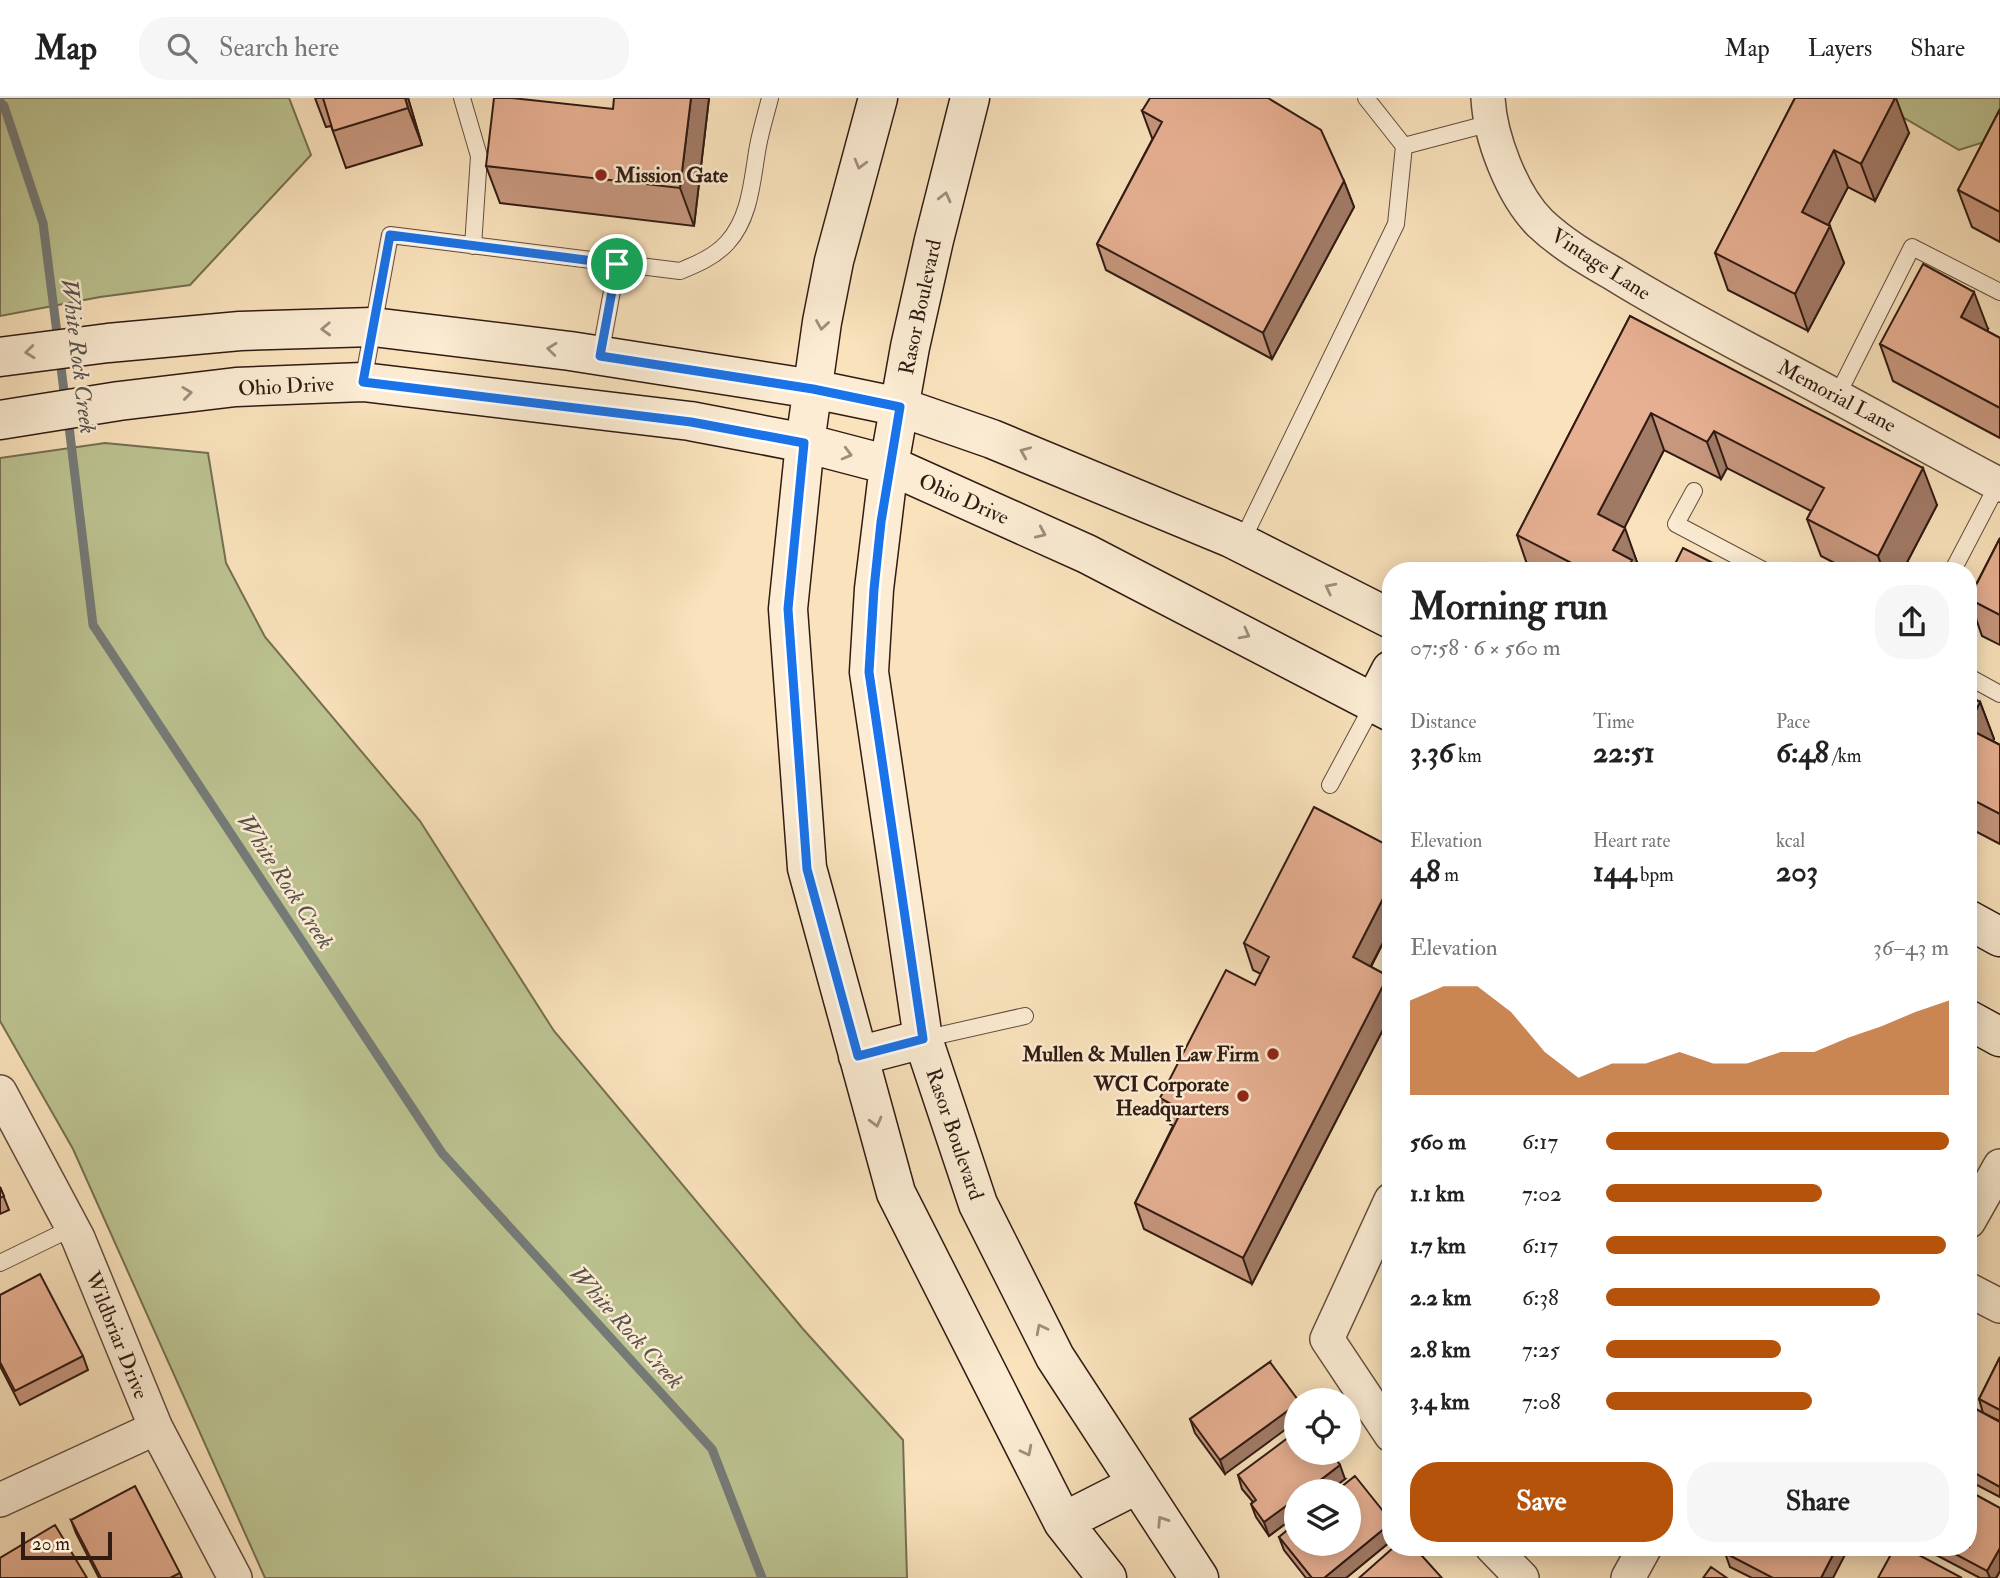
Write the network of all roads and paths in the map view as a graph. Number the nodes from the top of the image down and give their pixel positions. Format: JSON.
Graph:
{"nodes":[{"id":1,"x":462,"y":98,"type":"edge"},
{"id":2,"x":771,"y":98,"type":"edge"},
{"id":3,"x":878,"y":98,"type":"edge"},
{"id":4,"x":970,"y":98,"type":"edge"},
{"id":5,"x":1366,"y":98,"type":"edge"},
{"id":6,"x":1489,"y":111,"type":"edge"},
{"id":7,"x":1404,"y":146,"type":"junction"},
{"id":8,"x":473,"y":246,"type":"junction"},
{"id":9,"x":617,"y":264,"type":"junction"},
{"id":10,"x":2000,"y":292,"type":"edge"},
{"id":11,"x":1673,"y":310,"type":"joint"},
{"id":12,"x":373,"y":327,"type":"junction"},
{"id":13,"x":600,"y":356,"type":"junction"},
{"id":14,"x":0,"y":357,"type":"edge"},
{"id":15,"x":363,"y":382,"type":"junction"},
{"id":16,"x":813,"y":389,"type":"junction"},
{"id":17,"x":1837,"y":396,"type":"junction"},
{"id":18,"x":900,"y":407,"type":"junction"},
{"id":19,"x":0,"y":420,"type":"edge"},
{"id":20,"x":804,"y":443,"type":"junction"},
{"id":21,"x":889,"y":465,"type":"junction"},
{"id":22,"x":1999,"y":484,"type":"edge"},
{"id":23,"x":1693,"y":491,"type":"dead end"},
{"id":24,"x":1241,"y":543,"type":"junction"},
{"id":25,"x":1743,"y":562,"type":"edge"},
{"id":26,"x":1957,"y":562,"type":"edge"},
{"id":27,"x":1382,"y":614,"type":"edge"},
{"id":28,"x":1977,"y":681,"type":"edge"},
{"id":29,"x":1382,"y":693,"type":"edge"},
{"id":30,"x":2000,"y":694,"type":"edge"},
{"id":31,"x":1382,"y":701,"type":"edge"},
{"id":32,"x":1330,"y":785,"type":"dead end"},
{"id":33,"x":1977,"y":924,"type":"edge"},
{"id":34,"x":2000,"y":937,"type":"edge"},
{"id":35,"x":1025,"y":1016,"type":"dead end"},
{"id":36,"x":1977,"y":1024,"type":"edge"},
{"id":37,"x":2000,"y":1037,"type":"edge"},
{"id":38,"x":923,"y":1039,"type":"junction"},
{"id":39,"x":858,"y":1056,"type":"junction"},
{"id":40,"x":0,"y":1091,"type":"edge"},
{"id":41,"x":2000,"y":1166,"type":"edge"},
{"id":42,"x":1977,"y":1207,"type":"edge"},
{"id":43,"x":1382,"y":1220,"type":"edge"},
{"id":44,"x":72,"y":1228,"type":"junction"},
{"id":45,"x":0,"y":1263,"type":"edge"},
{"id":46,"x":1977,"y":1294,"type":"edge"},
{"id":47,"x":2000,"y":1306,"type":"edge"},
{"id":48,"x":1382,"y":1422,"type":"edge"},
{"id":49,"x":156,"y":1428,"type":"junction"},
{"id":50,"x":1138,"y":1485,"type":"junction"},
{"id":51,"x":0,"y":1500,"type":"edge"},
{"id":52,"x":1063,"y":1522,"type":"junction"},
{"id":53,"x":1501,"y":1556,"type":"edge"},
{"id":54,"x":1639,"y":1556,"type":"edge"},
{"id":55,"x":235,"y":1578,"type":"edge"},
{"id":56,"x":1107,"y":1578,"type":"edge"},
{"id":57,"x":1199,"y":1578,"type":"edge"},
{"id":58,"x":1522,"y":1578,"type":"edge"},
{"id":59,"x":1628,"y":1578,"type":"edge"}],
"edges":[{"from":1,"to":8,"type":"lane"},
{"from":2,"to":9,"type":"lane"},
{"from":3,"to":16,"type":"main road","one_way":true},
{"from":18,"to":4,"type":"main road","name":"Rasor Boulevard","one_way":true},
{"from":5,"to":7,"type":"lane"},
{"from":6,"to":7,"type":"lane"},
{"from":6,"to":11,"type":"street","name":"Vintage Lane"},
{"from":7,"to":24,"type":"lane"},
{"from":8,"to":9,"type":"lane"},
{"from":8,"to":12,"type":"lane"},
{"from":9,"to":13,"type":"lane"},
{"from":10,"to":17,"type":"lane"},
{"from":11,"to":17,"type":"street","name":"Memorial Lane"},
{"from":13,"to":12,"type":"main road","one_way":true},
{"from":12,"to":14,"type":"main road","one_way":true},
{"from":12,"to":15,"type":"lane"},
{"from":13,"to":16,"type":"main road"},
{"from":19,"to":15,"type":"main road","name":"Ohio Drive","one_way":true},
{"from":15,"to":20,"type":"main road","name":"Ohio Drive"},
{"from":16,"to":18,"type":"main road"},
{"from":16,"to":20,"type":"main road"},
{"from":17,"to":22,"type":"street","name":"Memorial Lane"},
{"from":18,"to":21,"type":"main road","name":"Rasor Boulevard"},
{"from":24,"to":18,"type":"main road","one_way":true},
{"from":20,"to":21,"type":"main road","name":"Ohio Drive","one_way":true},
{"from":20,"to":39,"type":"main road"},
{"from":21,"to":29,"type":"main road","name":"Ohio Drive","one_way":true},
{"from":21,"to":38,"type":"main road","name":"Rasor Boulevard"},
{"from":22,"to":26,"type":"lane"},
{"from":23,"to":25,"type":"lane"},
{"from":27,"to":24,"type":"main road","one_way":true},
{"from":28,"to":30,"type":"lane"},
{"from":31,"to":32,"type":"lane"},
{"from":33,"to":34,"type":"main road"},
{"from":35,"to":38,"type":"lane"},
{"from":36,"to":37,"type":"main road"},
{"from":38,"to":39,"type":"main road"},
{"from":50,"to":38,"type":"main road","name":"Rasor Boulevard","one_way":true},
{"from":39,"to":52,"type":"main road","one_way":true},
{"from":40,"to":44,"type":"street","name":"Wildbriar Drive"},
{"from":41,"to":42,"type":"street"},
{"from":43,"to":48,"type":"street"},
{"from":44,"to":45,"type":"lane"},
{"from":44,"to":49,"type":"street","name":"Wildbriar Drive"},
{"from":46,"to":47,"type":"street"},
{"from":49,"to":51,"type":"street"},
{"from":49,"to":55,"type":"street","name":"Wildbriar Drive"},
{"from":50,"to":52,"type":"main road"},
{"from":57,"to":50,"type":"main road","name":"Rasor Boulevard","one_way":true},
{"from":52,"to":56,"type":"main road"},
{"from":53,"to":58,"type":"street"},
{"from":54,"to":59,"type":"street"}]}
